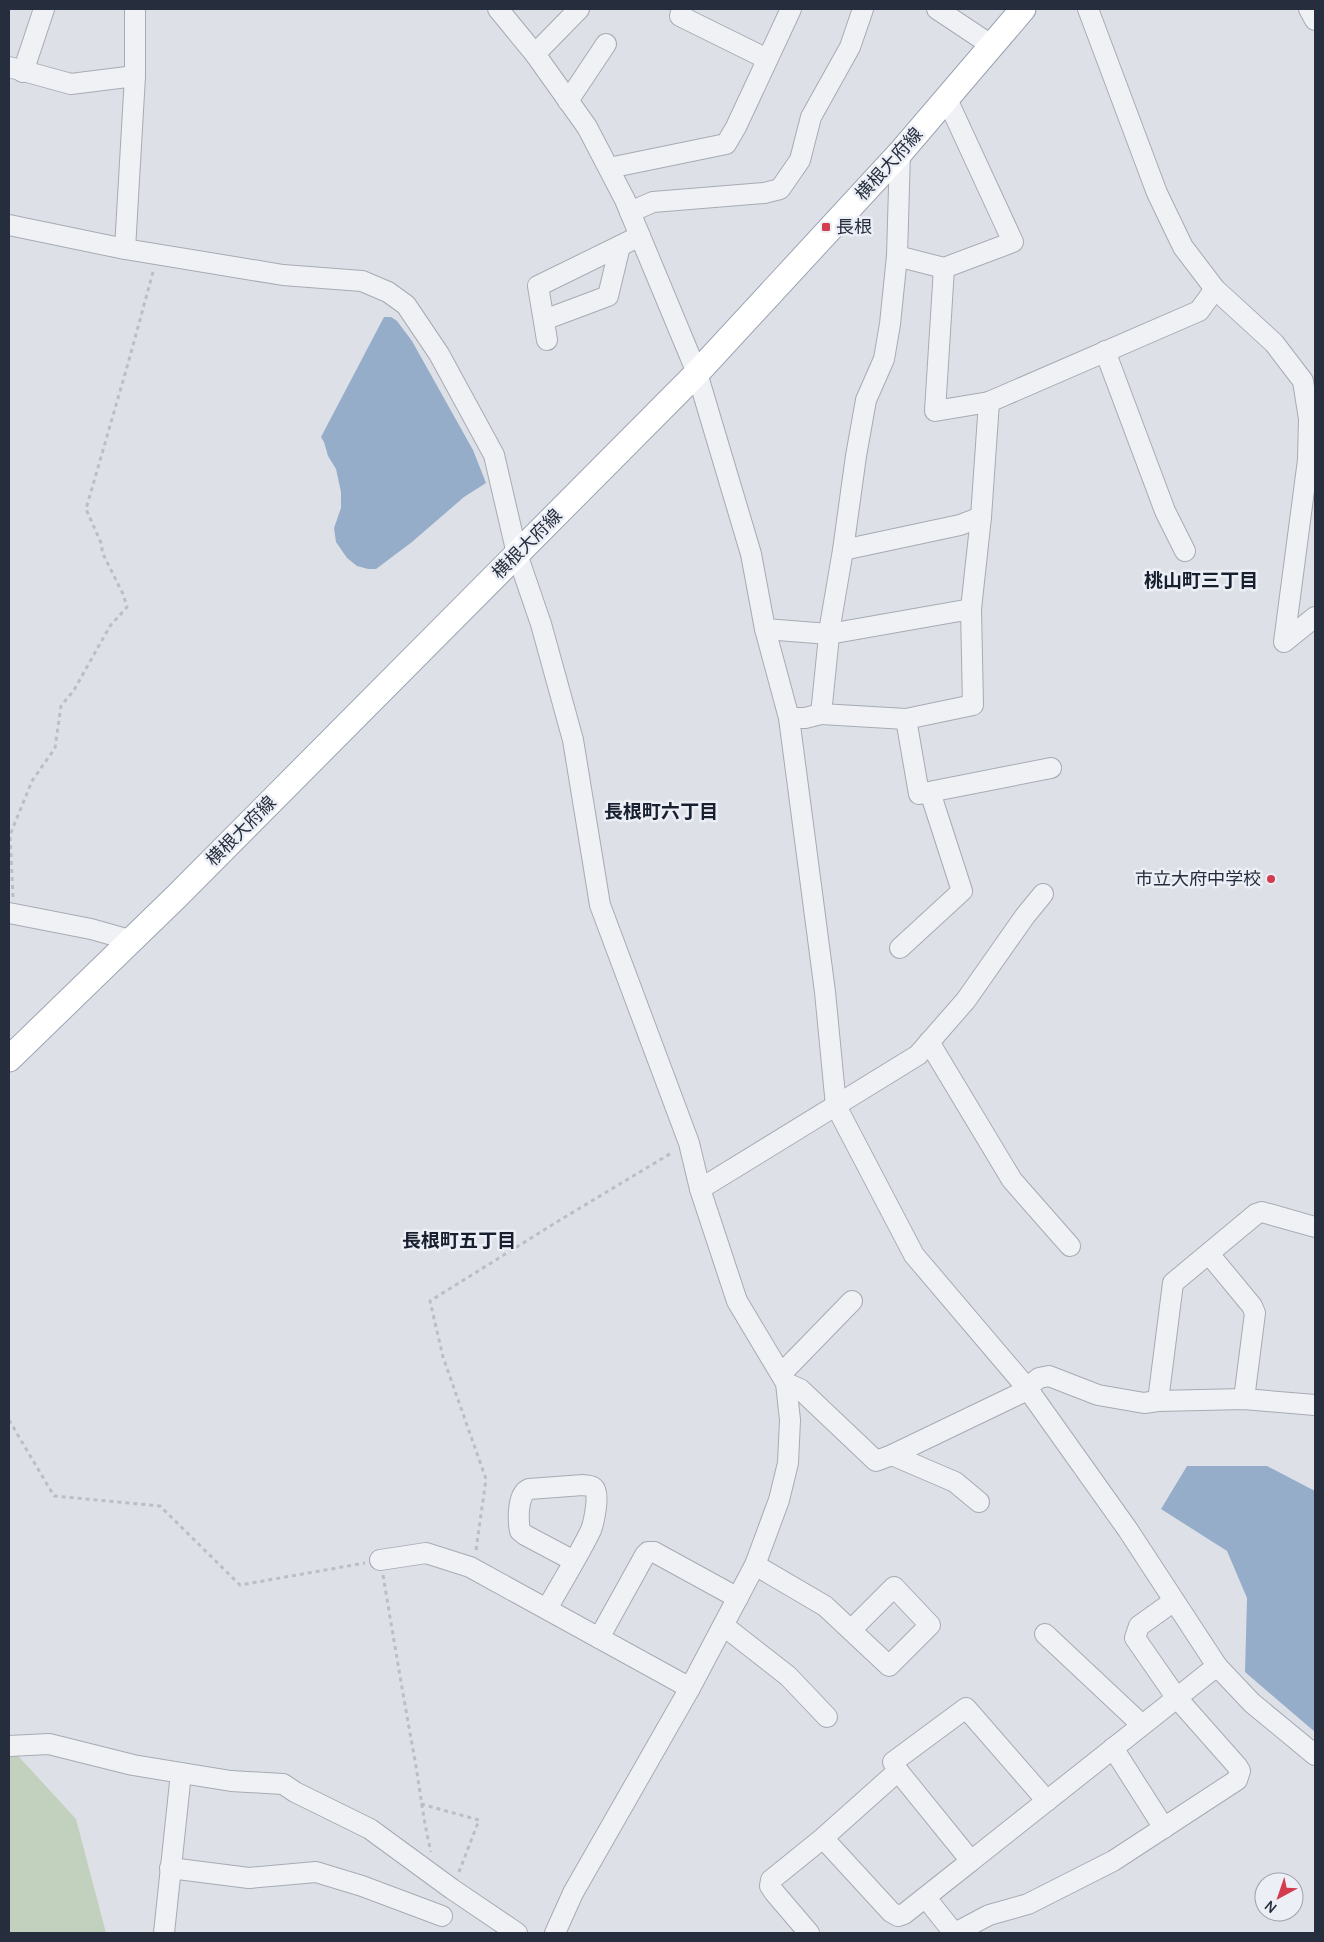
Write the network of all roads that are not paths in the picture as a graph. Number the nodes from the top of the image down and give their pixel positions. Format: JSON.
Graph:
{"nodes":[{"id":1,"x":44,"y":9,"type":"edge"},
{"id":2,"x":135,"y":9,"type":"edge"},
{"id":3,"x":498,"y":9,"type":"edge"},
{"id":4,"x":579,"y":9,"type":"edge"},
{"id":5,"x":682,"y":9,"type":"edge"},
{"id":6,"x":791,"y":9,"type":"edge"},
{"id":7,"x":863,"y":9,"type":"edge"},
{"id":8,"x":937,"y":9,"type":"edge"},
{"id":9,"x":1023,"y":9,"type":"edge"},
{"id":10,"x":1088,"y":9,"type":"edge"},
{"id":11,"x":1309,"y":9,"type":"edge"},
{"id":12,"x":1315,"y":20,"type":"edge"},
{"id":13,"x":606,"y":44,"type":"dead end"},
{"id":14,"x":991,"y":45,"type":"junction"},
{"id":15,"x":535,"y":54,"type":"junction"},
{"id":16,"x":767,"y":59,"type":"junction"},
{"id":17,"x":16,"y":70,"type":"edge"},
{"id":18,"x":134,"y":76,"type":"junction"},
{"id":19,"x":946,"y":97,"type":"junction"},
{"id":20,"x":568,"y":101,"type":"junction"},
{"id":21,"x":900,"y":153,"type":"junction"},
{"id":22,"x":609,"y":168,"type":"junction"},
{"id":23,"x":630,"y":212,"type":"junction"},
{"id":24,"x":9,"y":225,"type":"edge"},
{"id":25,"x":640,"y":236,"type":"junction"},
{"id":26,"x":620,"y":246,"type":"junction"},
{"id":27,"x":124,"y":249,"type":"junction"},
{"id":28,"x":897,"y":256,"type":"junction"},
{"id":29,"x":944,"y":268,"type":"junction"},
{"id":30,"x":1215,"y":289,"type":"junction"},
{"id":31,"x":544,"y":320,"type":"junction"},
{"id":32,"x":547,"y":340,"type":"dead end"},
{"id":33,"x":1106,"y":350,"type":"junction"},
{"id":34,"x":697,"y":373,"type":"junction"},
{"id":35,"x":989,"y":402,"type":"junction"},
{"id":36,"x":981,"y":517,"type":"junction"},
{"id":37,"x":843,"y":550,"type":"junction"},
{"id":38,"x":1185,"y":551,"type":"dead end"},
{"id":39,"x":517,"y":554,"type":"junction"},
{"id":40,"x":971,"y":609,"type":"junction"},
{"id":41,"x":1315,"y":617,"type":"edge"},
{"id":42,"x":765,"y":629,"type":"junction"},
{"id":43,"x":829,"y":634,"type":"junction"},
{"id":44,"x":821,"y":714,"type":"junction"},
{"id":45,"x":789,"y":718,"type":"junction"},
{"id":46,"x":906,"y":719,"type":"junction"},
{"id":47,"x":1050,"y":768,"type":"dead end"},
{"id":48,"x":930,"y":792,"type":"junction"},
{"id":49,"x":1043,"y":894,"type":"dead end"},
{"id":50,"x":10,"y":913,"type":"edge"},
{"id":51,"x":130,"y":940,"type":"junction"},
{"id":52,"x":900,"y":948,"type":"dead end"},
{"id":53,"x":930,"y":1042,"type":"junction"},
{"id":54,"x":9,"y":1059,"type":"edge"},
{"id":55,"x":836,"y":1106,"type":"junction"},
{"id":56,"x":700,"y":1190,"type":"junction"},
{"id":57,"x":1315,"y":1227,"type":"edge"},
{"id":58,"x":1070,"y":1246,"type":"dead end"},
{"id":59,"x":1208,"y":1254,"type":"junction"},
{"id":60,"x":852,"y":1301,"type":"dead end"},
{"id":61,"x":784,"y":1378,"type":"junction"},
{"id":62,"x":1027,"y":1388,"type":"junction"},
{"id":63,"x":1244,"y":1399,"type":"junction"},
{"id":64,"x":1158,"y":1401,"type":"junction"},
{"id":65,"x":1315,"y":1405,"type":"edge"},
{"id":66,"x":892,"y":1455,"type":"junction"},
{"id":67,"x":979,"y":1502,"type":"dead end"},
{"id":68,"x":380,"y":1560,"type":"road end"},
{"id":69,"x":574,"y":1561,"type":"junction"},
{"id":70,"x":755,"y":1565,"type":"junction"},
{"id":71,"x":738,"y":1598,"type":"junction"},
{"id":72,"x":1174,"y":1601,"type":"junction"},
{"id":73,"x":547,"y":1609,"type":"junction"},
{"id":74,"x":724,"y":1626,"type":"junction"},
{"id":75,"x":851,"y":1630,"type":"dead end"},
{"id":76,"x":1045,"y":1634,"type":"dead end"},
{"id":77,"x":599,"y":1638,"type":"junction"},
{"id":78,"x":1217,"y":1666,"type":"junction"},
{"id":79,"x":690,"y":1688,"type":"junction"},
{"id":80,"x":1176,"y":1697,"type":"junction"},
{"id":81,"x":828,"y":1717,"type":"dead end"},
{"id":82,"x":1142,"y":1725,"type":"junction"},
{"id":83,"x":9,"y":1746,"type":"edge"},
{"id":84,"x":1113,"y":1748,"type":"junction"},
{"id":85,"x":1315,"y":1756,"type":"edge"},
{"id":86,"x":898,"y":1771,"type":"junction"},
{"id":87,"x":181,"y":1773,"type":"junction"},
{"id":88,"x":1047,"y":1802,"type":"junction"},
{"id":89,"x":1164,"y":1828,"type":"junction"},
{"id":90,"x":823,"y":1838,"type":"junction"},
{"id":91,"x":971,"y":1861,"type":"junction"},
{"id":92,"x":170,"y":1868,"type":"junction"},
{"id":93,"x":452,"y":1889,"type":"junction"},
{"id":94,"x":926,"y":1898,"type":"junction"},
{"id":95,"x":439,"y":1925,"type":"edge"},
{"id":96,"x":164,"y":1933,"type":"edge"},
{"id":97,"x":517,"y":1933,"type":"edge"},
{"id":98,"x":555,"y":1933,"type":"edge"},
{"id":99,"x":809,"y":1933,"type":"edge"},
{"id":100,"x":955,"y":1933,"type":"edge"}],
"edges":[{"from":1,"to":17,"type":"street"},
{"from":2,"to":18,"type":"street"},
{"from":3,"to":15,"type":"street"},
{"from":4,"to":15,"type":"street"},
{"from":5,"to":16,"type":"street"},
{"from":6,"to":16,"type":"street"},
{"from":7,"to":23,"type":"street"},
{"from":8,"to":14,"type":"street"},
{"from":9,"to":14,"type":"main road","name":"横根大府線"},
{"from":10,"to":30,"type":"street"},
{"from":11,"to":12,"type":"street"},
{"from":13,"to":20,"type":"street"},
{"from":14,"to":19,"type":"main road","name":"横根大府線"},
{"from":15,"to":20,"type":"street"},
{"from":16,"to":22,"type":"street"},
{"from":17,"to":18,"type":"street"},
{"from":18,"to":27,"type":"street"},
{"from":19,"to":21,"type":"main road","name":"横根大府線"},
{"from":19,"to":29,"type":"street"},
{"from":20,"to":22,"type":"street"},
{"from":21,"to":28,"type":"street"},
{"from":21,"to":34,"type":"main road","name":"横根大府線"},
{"from":22,"to":23,"type":"street"},
{"from":23,"to":25,"type":"street"},
{"from":24,"to":27,"type":"street"},
{"from":25,"to":26,"type":"street"},
{"from":25,"to":34,"type":"street"},
{"from":26,"to":31,"type":"street"},
{"from":26,"to":31,"type":"street"},
{"from":27,"to":39,"type":"street"},
{"from":28,"to":29,"type":"street"},
{"from":28,"to":37,"type":"street"},
{"from":29,"to":35,"type":"street"},
{"from":30,"to":33,"type":"street"},
{"from":30,"to":41,"type":"street"},
{"from":31,"to":32,"type":"street"},
{"from":33,"to":35,"type":"street"},
{"from":33,"to":38,"type":"street"},
{"from":34,"to":39,"type":"main road","name":"横根大府線"},
{"from":34,"to":42,"type":"street"},
{"from":35,"to":36,"type":"street"},
{"from":36,"to":37,"type":"street"},
{"from":36,"to":40,"type":"street"},
{"from":37,"to":43,"type":"street"},
{"from":39,"to":51,"type":"main road","name":"横根大府線"},
{"from":39,"to":56,"type":"street"},
{"from":40,"to":43,"type":"street"},
{"from":40,"to":46,"type":"street"},
{"from":42,"to":43,"type":"street"},
{"from":42,"to":45,"type":"street"},
{"from":43,"to":44,"type":"street"},
{"from":44,"to":45,"type":"street"},
{"from":44,"to":46,"type":"street"},
{"from":45,"to":55,"type":"street"},
{"from":46,"to":48,"type":"street"},
{"from":47,"to":48,"type":"street"},
{"from":48,"to":52,"type":"street"},
{"from":49,"to":53,"type":"street"},
{"from":50,"to":51,"type":"street"},
{"from":51,"to":54,"type":"main road","name":"横根大府線"},
{"from":53,"to":55,"type":"street"},
{"from":53,"to":58,"type":"street"},
{"from":55,"to":56,"type":"street"},
{"from":55,"to":62,"type":"street"},
{"from":56,"to":61,"type":"street"},
{"from":57,"to":59,"type":"street"},
{"from":59,"to":63,"type":"street"},
{"from":59,"to":64,"type":"street"},
{"from":60,"to":61,"type":"street"},
{"from":61,"to":66,"type":"street"},
{"from":61,"to":70,"type":"street"},
{"from":62,"to":64,"type":"street"},
{"from":62,"to":66,"type":"street"},
{"from":62,"to":72,"type":"street"},
{"from":63,"to":64,"type":"street"},
{"from":63,"to":65,"type":"street"},
{"from":66,"to":67,"type":"street"},
{"from":68,"to":73,"type":"street"},
{"from":69,"to":69,"type":"street"},
{"from":69,"to":73,"type":"street"},
{"from":70,"to":71,"type":"street"},
{"from":70,"to":75,"type":"street"},
{"from":71,"to":74,"type":"street"},
{"from":71,"to":77,"type":"street"},
{"from":72,"to":78,"type":"street"},
{"from":72,"to":80,"type":"street"},
{"from":73,"to":77,"type":"street"},
{"from":74,"to":79,"type":"street"},
{"from":74,"to":81,"type":"street"},
{"from":76,"to":82,"type":"street"},
{"from":77,"to":79,"type":"street"},
{"from":78,"to":80,"type":"street"},
{"from":78,"to":85,"type":"street"},
{"from":79,"to":98,"type":"street"},
{"from":80,"to":82,"type":"street"},
{"from":80,"to":89,"type":"street"},
{"from":82,"to":84,"type":"street"},
{"from":83,"to":87,"type":"street"},
{"from":84,"to":88,"type":"street"},
{"from":84,"to":89,"type":"street"},
{"from":86,"to":88,"type":"street"},
{"from":86,"to":90,"type":"street"},
{"from":86,"to":91,"type":"street"},
{"from":87,"to":92,"type":"street"},
{"from":87,"to":93,"type":"street"},
{"from":88,"to":91,"type":"street"},
{"from":89,"to":100,"type":"street"},
{"from":90,"to":94,"type":"street"},
{"from":90,"to":99,"type":"street"},
{"from":91,"to":94,"type":"street"},
{"from":92,"to":95,"type":"street"},
{"from":92,"to":96,"type":"street"},
{"from":93,"to":95,"type":"street"},
{"from":93,"to":97,"type":"street"},
{"from":94,"to":100,"type":"street"}]}
